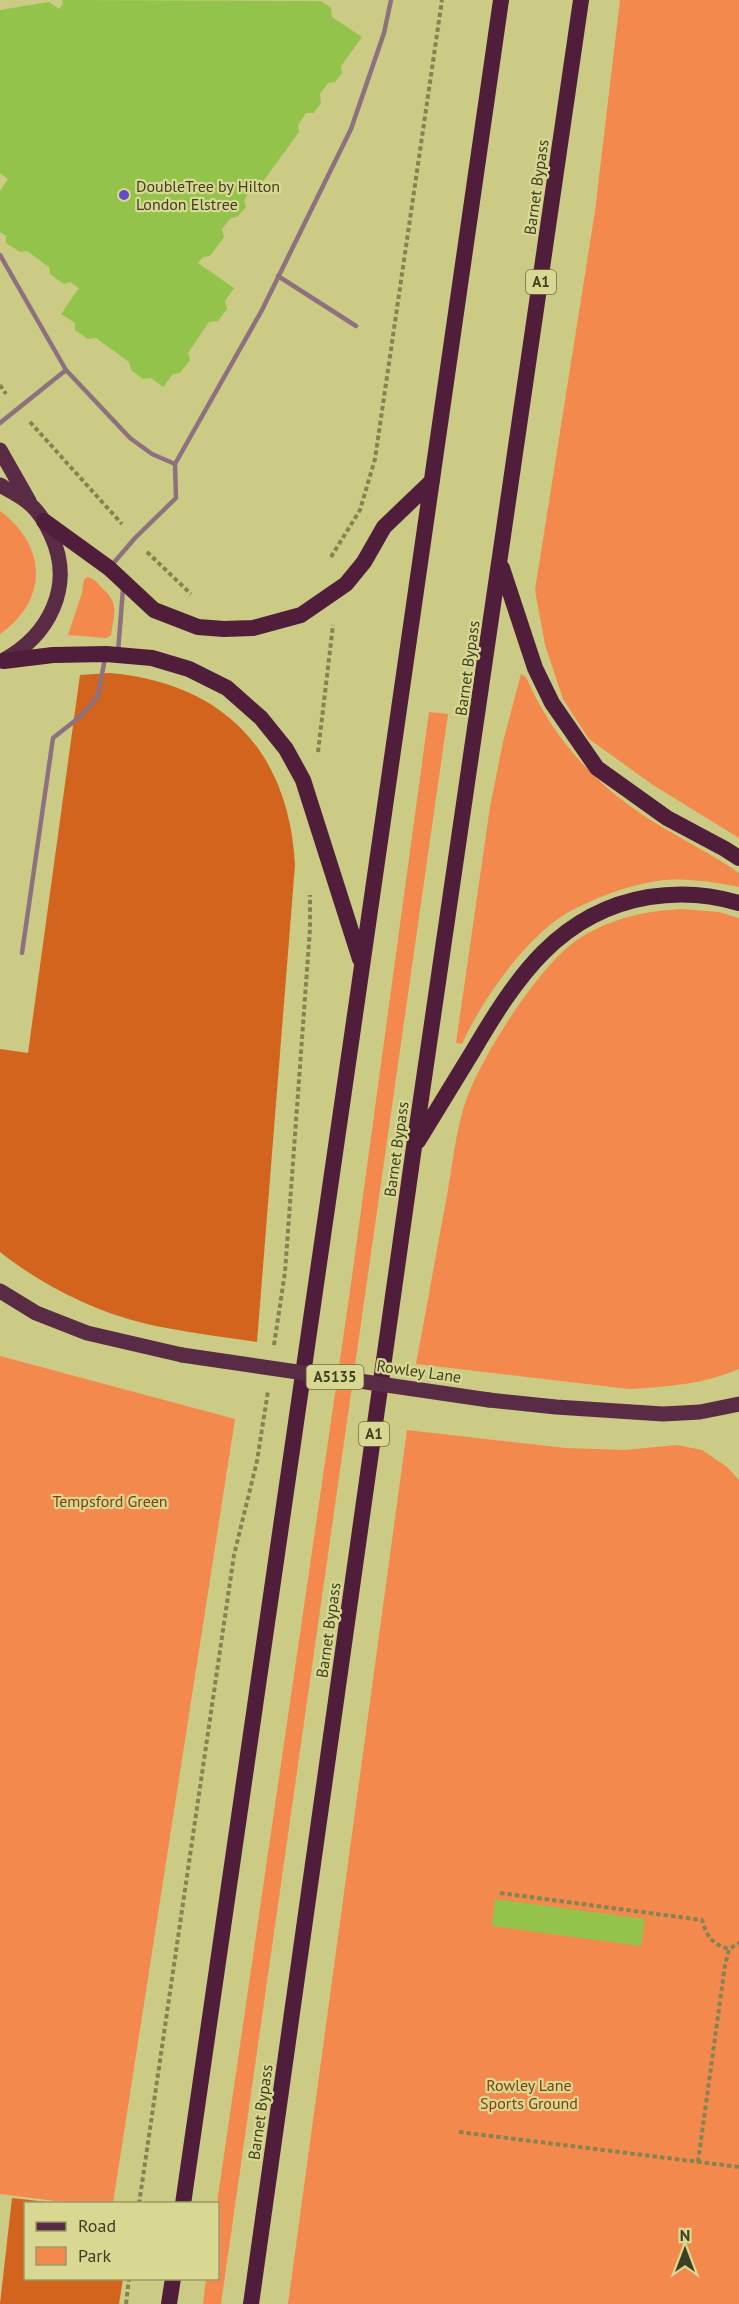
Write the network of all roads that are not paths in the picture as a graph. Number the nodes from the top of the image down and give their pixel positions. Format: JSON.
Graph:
{"nodes":[{"id":1,"x":391,"y":0,"type":"edge"},
{"id":2,"x":501,"y":0,"type":"edge"},
{"id":3,"x":582,"y":0,"type":"edge"},
{"id":4,"x":0,"y":255,"type":"edge"},
{"id":5,"x":278,"y":276,"type":"junction"},
{"id":6,"x":356,"y":326,"type":"dead end"},
{"id":7,"x":66,"y":370,"type":"junction"},
{"id":8,"x":0,"y":423,"type":"edge"},
{"id":9,"x":0,"y":450,"type":"edge"},
{"id":10,"x":175,"y":464,"type":"junction"},
{"id":11,"x":432,"y":482,"type":"junction"},
{"id":12,"x":0,"y":485,"type":"edge"},
{"id":13,"x":30,"y":504,"type":"junction"},
{"id":14,"x":44,"y":521,"type":"junction"},
{"id":15,"x":500,"y":564,"type":"junction"},
{"id":16,"x":109,"y":568,"type":"junction"},
{"id":17,"x":124,"y":582,"type":"junction"},
{"id":18,"x":112,"y":655,"type":"junction"},
{"id":19,"x":2,"y":662,"type":"edge"},
{"id":20,"x":739,"y":858,"type":"edge"},
{"id":21,"x":739,"y":903,"type":"edge"},
{"id":22,"x":22,"y":953,"type":"dead end"},
{"id":23,"x":362,"y":963,"type":"junction"},
{"id":24,"x":414,"y":1147,"type":"junction"},
{"id":25,"x":0,"y":1291,"type":"edge"},
{"id":26,"x":739,"y":1404,"type":"edge"},
{"id":27,"x":183,"y":2202,"type":"edge"},
{"id":28,"x":173,"y":2280,"type":"edge"},
{"id":29,"x":169,"y":2304,"type":"edge"},
{"id":30,"x":251,"y":2304,"type":"edge"}],
"edges":[{"from":1,"to":5,"type":"lane"},
{"from":2,"to":11,"type":"highway"},
{"from":3,"to":15,"type":"highway","name":"Barnet Bypass","number":"A1"},
{"from":4,"to":7,"type":"lane"},
{"from":5,"to":6,"type":"lane"},
{"from":5,"to":10,"type":"lane"},
{"from":7,"to":8,"type":"lane"},
{"from":7,"to":10,"type":"lane"},
{"from":9,"to":13,"type":"main road"},
{"from":10,"to":16,"type":"lane"},
{"from":11,"to":17,"type":"highway"},
{"from":11,"to":23,"type":"highway"},
{"from":12,"to":13,"type":"main road"},
{"from":13,"to":14,"type":"main road"},
{"from":14,"to":16,"type":"highway"},
{"from":14,"to":19,"type":"main road"},
{"from":15,"to":20,"type":"highway"},
{"from":15,"to":24,"type":"highway","name":"Barnet Bypass","number":"A1"},
{"from":16,"to":17,"type":"highway"},
{"from":17,"to":18,"type":"lane"},
{"from":18,"to":19,"type":"highway"},
{"from":18,"to":22,"type":"lane"},
{"from":18,"to":23,"type":"highway"},
{"from":21,"to":24,"type":"highway"},
{"from":23,"to":27,"type":"highway"},
{"from":24,"to":30,"type":"highway","name":"Barnet Bypass","number":"A1"},
{"from":25,"to":26,"type":"main road","name":"Rowley Lane","number":"A5135","bridge":true},
{"from":28,"to":29,"type":"highway"}]}
